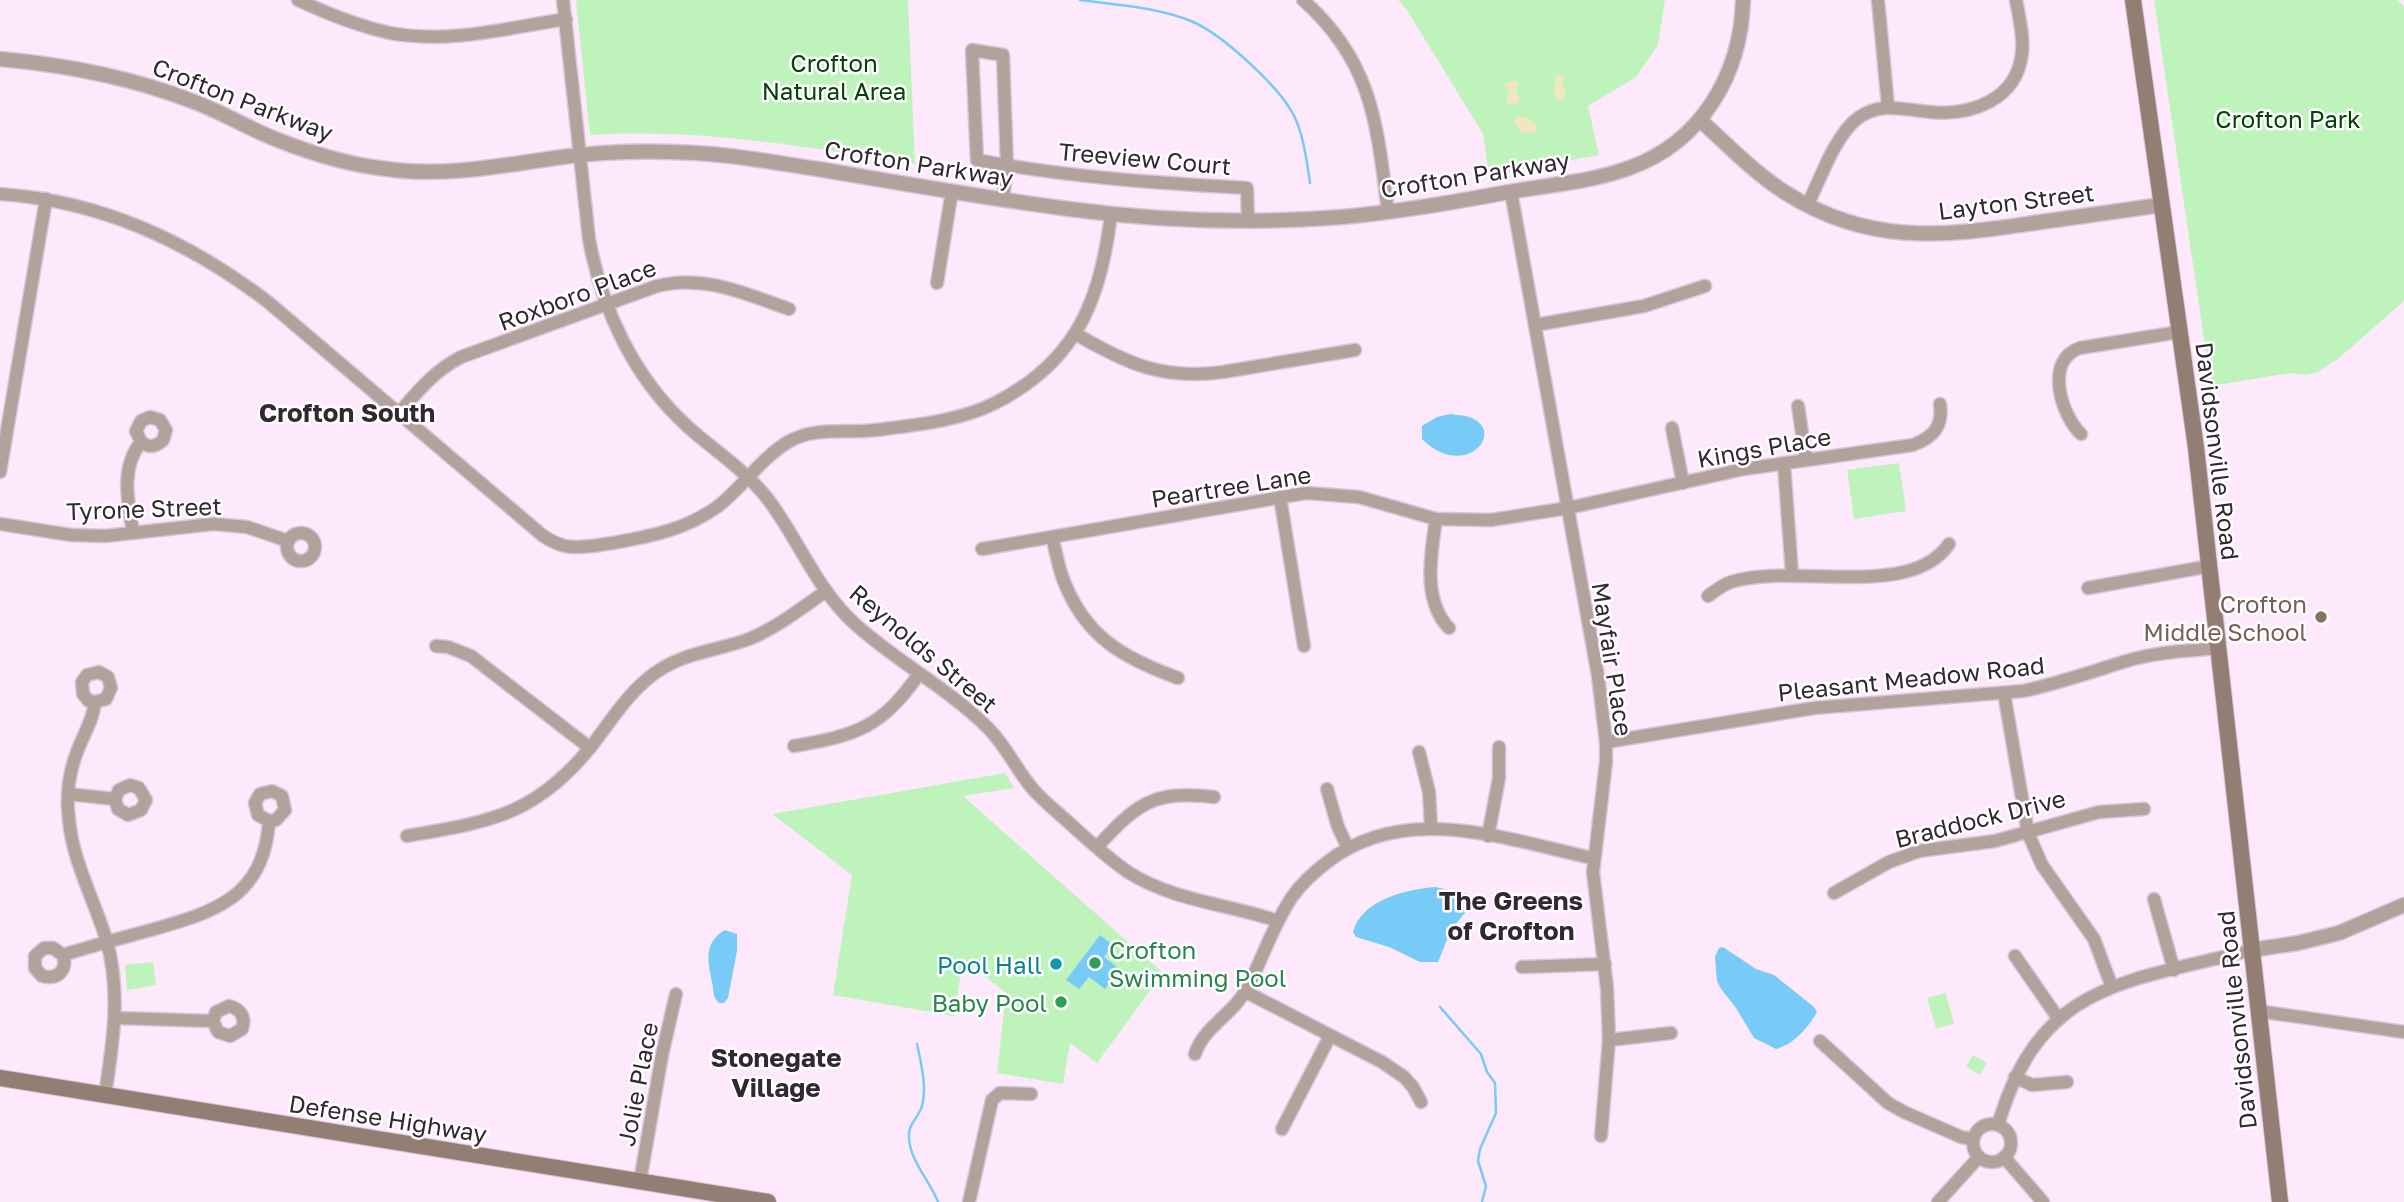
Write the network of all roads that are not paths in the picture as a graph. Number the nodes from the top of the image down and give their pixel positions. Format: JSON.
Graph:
{"nodes":[{"id":1,"x":299,"y":0,"type":"edge"},
{"id":2,"x":563,"y":0,"type":"edge"},
{"id":3,"x":1303,"y":0,"type":"edge"},
{"id":4,"x":1743,"y":0,"type":"edge"},
{"id":5,"x":1878,"y":0,"type":"edge"},
{"id":6,"x":2016,"y":0,"type":"edge"},
{"id":7,"x":2133,"y":0,"type":"edge"},
{"id":8,"x":566,"y":19,"type":"junction"},
{"id":9,"x":0,"y":59,"type":"edge"},
{"id":10,"x":1888,"y":106,"type":"junction"},
{"id":11,"x":1700,"y":120,"type":"junction"},
{"id":12,"x":581,"y":155,"type":"junction"},
{"id":13,"x":1007,"y":166,"type":"junction"},
{"id":14,"x":952,"y":191,"type":"junction"},
{"id":15,"x":1511,"y":192,"type":"junction"},
{"id":16,"x":0,"y":194,"type":"edge"},
{"id":17,"x":46,"y":199,"type":"junction"},
{"id":18,"x":1003,"y":199,"type":"junction"},
{"id":19,"x":2161,"y":205,"type":"junction"},
{"id":20,"x":1807,"y":206,"type":"junction"},
{"id":21,"x":1388,"y":212,"type":"junction"},
{"id":22,"x":1111,"y":214,"type":"junction"},
{"id":23,"x":1248,"y":221,"type":"junction"},
{"id":24,"x":937,"y":282,"type":"dead end"},
{"id":25,"x":1705,"y":286,"type":"dead end"},
{"id":26,"x":606,"y":305,"type":"junction"},
{"id":27,"x":789,"y":309,"type":"dead end"},
{"id":28,"x":1535,"y":325,"type":"junction"},
{"id":29,"x":2179,"y":332,"type":"junction"},
{"id":30,"x":1076,"y":334,"type":"junction"},
{"id":31,"x":1355,"y":350,"type":"dead end"},
{"id":32,"x":1940,"y":404,"type":"dead end"},
{"id":33,"x":1798,"y":406,"type":"dead end"},
{"id":34,"x":399,"y":413,"type":"junction"},
{"id":35,"x":1672,"y":428,"type":"dead end"},
{"id":36,"x":2081,"y":434,"type":"dead end"},
{"id":37,"x":141,"y":442,"type":"dead end"},
{"id":38,"x":1806,"y":460,"type":"junction"},
{"id":39,"x":1784,"y":464,"type":"junction"},
{"id":40,"x":0,"y":472,"type":"edge"},
{"id":41,"x":748,"y":477,"type":"junction"},
{"id":42,"x":1683,"y":483,"type":"junction"},
{"id":43,"x":1280,"y":497,"type":"junction"},
{"id":44,"x":1567,"y":508,"type":"junction"},
{"id":45,"x":1436,"y":519,"type":"junction"},
{"id":46,"x":0,"y":524,"type":"edge"},
{"id":47,"x":133,"y":532,"type":"junction"},
{"id":48,"x":1052,"y":537,"type":"junction"},
{"id":49,"x":288,"y":541,"type":"dead end"},
{"id":50,"x":1949,"y":544,"type":"dead end"},
{"id":51,"x":982,"y":549,"type":"dead end"},
{"id":52,"x":2210,"y":566,"type":"junction"},
{"id":53,"x":1792,"y":574,"type":"junction"},
{"id":54,"x":2088,"y":588,"type":"dead end"},
{"id":55,"x":826,"y":591,"type":"junction"},
{"id":56,"x":1708,"y":596,"type":"dead end"},
{"id":57,"x":1449,"y":628,"type":"dead end"},
{"id":58,"x":436,"y":646,"type":"dead end"},
{"id":59,"x":1304,"y":646,"type":"dead end"},
{"id":60,"x":2219,"y":648,"type":"junction"},
{"id":61,"x":919,"y":674,"type":"junction"},
{"id":62,"x":1178,"y":678,"type":"dead end"},
{"id":63,"x":2004,"y":693,"type":"junction"},
{"id":64,"x":95,"y":702,"type":"dead end"},
{"id":65,"x":1606,"y":742,"type":"junction"},
{"id":66,"x":794,"y":746,"type":"dead end"},
{"id":67,"x":1499,"y":747,"type":"dead end"},
{"id":68,"x":590,"y":748,"type":"junction"},
{"id":69,"x":1419,"y":752,"type":"dead end"},
{"id":70,"x":1327,"y":789,"type":"dead end"},
{"id":71,"x":68,"y":794,"type":"junction"},
{"id":72,"x":1214,"y":797,"type":"dead end"},
{"id":73,"x":115,"y":799,"type":"dead end"},
{"id":74,"x":2144,"y":809,"type":"dead end"},
{"id":75,"x":269,"y":821,"type":"dead end"},
{"id":76,"x":1431,"y":827,"type":"junction"},
{"id":77,"x":2028,"y":833,"type":"junction"},
{"id":78,"x":407,"y":836,"type":"dead end"},
{"id":79,"x":1488,"y":836,"type":"junction"},
{"id":80,"x":1097,"y":848,"type":"junction"},
{"id":81,"x":1348,"y":848,"type":"junction"},
{"id":82,"x":1592,"y":858,"type":"junction"},
{"id":83,"x":1834,"y":893,"type":"dead end"},
{"id":84,"x":2154,"y":899,"type":"dead end"},
{"id":85,"x":2404,"y":905,"type":"edge"},
{"id":86,"x":1278,"y":921,"type":"junction"},
{"id":87,"x":107,"y":942,"type":"junction"},
{"id":88,"x":2250,"y":950,"type":"junction"},
{"id":89,"x":63,"y":955,"type":"dead end"},
{"id":90,"x":2015,"y":956,"type":"dead end"},
{"id":91,"x":1605,"y":964,"type":"junction"},
{"id":92,"x":1522,"y":967,"type":"dead end"},
{"id":93,"x":2174,"y":970,"type":"junction"},
{"id":94,"x":2112,"y":987,"type":"junction"},
{"id":95,"x":1246,"y":992,"type":"junction"},
{"id":96,"x":676,"y":994,"type":"dead end"},
{"id":97,"x":2258,"y":1011,"type":"junction"},
{"id":98,"x":116,"y":1018,"type":"junction"},
{"id":99,"x":2058,"y":1018,"type":"junction"},
{"id":100,"x":213,"y":1021,"type":"dead end"},
{"id":101,"x":2404,"y":1032,"type":"edge"},
{"id":102,"x":1671,"y":1033,"type":"dead end"},
{"id":103,"x":1330,"y":1035,"type":"junction"},
{"id":104,"x":1609,"y":1040,"type":"junction"},
{"id":105,"x":1820,"y":1041,"type":"dead end"},
{"id":106,"x":1195,"y":1054,"type":"dead end"},
{"id":107,"x":0,"y":1077,"type":"edge"},
{"id":108,"x":2015,"y":1077,"type":"junction"},
{"id":109,"x":2067,"y":1082,"type":"dead end"},
{"id":110,"x":1031,"y":1094,"type":"dead end"},
{"id":111,"x":105,"y":1095,"type":"junction"},
{"id":112,"x":1421,"y":1102,"type":"dead end"},
{"id":113,"x":1998,"y":1125,"type":"junction"},
{"id":114,"x":1282,"y":1129,"type":"dead end"},
{"id":115,"x":1601,"y":1136,"type":"dead end"},
{"id":116,"x":1973,"y":1139,"type":"junction"},
{"id":117,"x":1979,"y":1157,"type":"junction"},
{"id":118,"x":2004,"y":1157,"type":"junction"},
{"id":119,"x":640,"y":1181,"type":"junction"},
{"id":120,"x":768,"y":1202,"type":"edge"},
{"id":121,"x":969,"y":1202,"type":"edge"},
{"id":122,"x":1938,"y":1202,"type":"edge"},
{"id":123,"x":2043,"y":1202,"type":"edge"},
{"id":124,"x":2280,"y":1202,"type":"edge"}],
"edges":[{"from":1,"to":8,"type":"street"},
{"from":2,"to":8,"type":"street","name":"Reynolds Street"},
{"from":3,"to":21,"type":"street"},
{"from":4,"to":11,"type":"street","name":"Crofton Parkway"},
{"from":5,"to":10,"type":"street"},
{"from":6,"to":10,"type":"street"},
{"from":7,"to":19,"type":"main road","name":"Davidsonville Road"},
{"from":8,"to":12,"type":"street","name":"Reynolds Street"},
{"from":9,"to":12,"type":"street","name":"Crofton Parkway"},
{"from":10,"to":20,"type":"street"},
{"from":11,"to":15,"type":"street","name":"Crofton Parkway"},
{"from":11,"to":20,"type":"street","name":"Layton Street"},
{"from":12,"to":14,"type":"street","name":"Crofton Parkway"},
{"from":12,"to":26,"type":"street","name":"Reynolds Street"},
{"from":13,"to":13,"type":"street"},
{"from":13,"to":18,"type":"street"},
{"from":13,"to":23,"type":"street","name":"Treeview Court"},
{"from":14,"to":18,"type":"street","name":"Crofton Parkway"},
{"from":14,"to":24,"type":"street"},
{"from":15,"to":21,"type":"street","name":"Crofton Parkway"},
{"from":15,"to":28,"type":"street","name":"Mayfair Place"},
{"from":16,"to":17,"type":"street"},
{"from":17,"to":34,"type":"street"},
{"from":17,"to":40,"type":"street"},
{"from":18,"to":22,"type":"street","name":"Crofton Parkway"},
{"from":19,"to":20,"type":"street","name":"Layton Street"},
{"from":19,"to":29,"type":"main road","name":"Davidsonville Road"},
{"from":21,"to":23,"type":"street","name":"Crofton Parkway"},
{"from":22,"to":23,"type":"street","name":"Crofton Parkway"},
{"from":22,"to":30,"type":"street"},
{"from":25,"to":28,"type":"street"},
{"from":26,"to":27,"type":"street","name":"Roxboro Place"},
{"from":26,"to":34,"type":"street","name":"Roxboro Place"},
{"from":26,"to":41,"type":"street","name":"Reynolds Street"},
{"from":28,"to":44,"type":"street","name":"Mayfair Place"},
{"from":29,"to":36,"type":"street"},
{"from":29,"to":52,"type":"main road","name":"Davidsonville Road"},
{"from":30,"to":31,"type":"street"},
{"from":30,"to":41,"type":"street"},
{"from":32,"to":38,"type":"street","name":"Kings Place"},
{"from":33,"to":38,"type":"street"},
{"from":34,"to":41,"type":"street"},
{"from":35,"to":42,"type":"street"},
{"from":37,"to":47,"type":"street"},
{"from":38,"to":39,"type":"street","name":"Kings Place"},
{"from":39,"to":42,"type":"street","name":"Kings Place"},
{"from":39,"to":53,"type":"street"},
{"from":41,"to":55,"type":"street","name":"Reynolds Street"},
{"from":42,"to":44,"type":"street","name":"Kings Place"},
{"from":43,"to":45,"type":"street","name":"Peartree Lane"},
{"from":43,"to":48,"type":"street","name":"Peartree Lane"},
{"from":43,"to":59,"type":"street"},
{"from":44,"to":45,"type":"street","name":"Peartree Lane"},
{"from":44,"to":65,"type":"street","name":"Mayfair Place"},
{"from":45,"to":57,"type":"street"},
{"from":46,"to":47,"type":"street","name":"Tyrone Street"},
{"from":47,"to":49,"type":"street","name":"Tyrone Street"},
{"from":48,"to":51,"type":"street","name":"Peartree Lane"},
{"from":48,"to":62,"type":"street"},
{"from":50,"to":53,"type":"street"},
{"from":52,"to":54,"type":"street"},
{"from":52,"to":60,"type":"main road","name":"Davidsonville Road"},
{"from":53,"to":56,"type":"street"},
{"from":55,"to":61,"type":"street","name":"Reynolds Street"},
{"from":55,"to":68,"type":"street"},
{"from":58,"to":68,"type":"street"},
{"from":60,"to":63,"type":"street","name":"Pleasant Meadow Road"},
{"from":60,"to":88,"type":"main road","name":"Davidsonville Road"},
{"from":61,"to":66,"type":"street"},
{"from":61,"to":80,"type":"street","name":"Reynolds Street"},
{"from":63,"to":65,"type":"street","name":"Pleasant Meadow Road"},
{"from":63,"to":77,"type":"street"},
{"from":64,"to":71,"type":"street"},
{"from":65,"to":82,"type":"street","name":"Mayfair Place"},
{"from":67,"to":79,"type":"street"},
{"from":68,"to":78,"type":"street"},
{"from":69,"to":76,"type":"street"},
{"from":70,"to":81,"type":"street"},
{"from":71,"to":73,"type":"street"},
{"from":71,"to":87,"type":"street"},
{"from":72,"to":80,"type":"street"},
{"from":74,"to":77,"type":"street","name":"Braddock Drive"},
{"from":75,"to":87,"type":"street"},
{"from":76,"to":79,"type":"street"},
{"from":76,"to":81,"type":"street"},
{"from":77,"to":83,"type":"street","name":"Braddock Drive"},
{"from":77,"to":94,"type":"street"},
{"from":79,"to":82,"type":"street"},
{"from":80,"to":86,"type":"street","name":"Reynolds Street"},
{"from":81,"to":86,"type":"street"},
{"from":82,"to":91,"type":"street","name":"Mayfair Place"},
{"from":84,"to":93,"type":"street"},
{"from":85,"to":88,"type":"street"},
{"from":86,"to":95,"type":"street"},
{"from":87,"to":89,"type":"street"},
{"from":87,"to":98,"type":"street"},
{"from":88,"to":93,"type":"street"},
{"from":88,"to":97,"type":"main road","name":"Davidsonville Road"},
{"from":90,"to":99,"type":"street"},
{"from":91,"to":92,"type":"street"},
{"from":91,"to":104,"type":"street","name":"Mayfair Place"},
{"from":93,"to":94,"type":"street"},
{"from":94,"to":99,"type":"street"},
{"from":95,"to":103,"type":"street"},
{"from":95,"to":106,"type":"street"},
{"from":96,"to":119,"type":"street","name":"Jolie Place"},
{"from":97,"to":101,"type":"street"},
{"from":97,"to":124,"type":"main road","name":"Davidsonville Road"},
{"from":98,"to":100,"type":"street"},
{"from":98,"to":111,"type":"street"},
{"from":99,"to":108,"type":"street"},
{"from":102,"to":104,"type":"street"},
{"from":103,"to":112,"type":"street"},
{"from":103,"to":114,"type":"street"},
{"from":104,"to":115,"type":"street","name":"Mayfair Place"},
{"from":105,"to":116,"type":"street"},
{"from":107,"to":111,"type":"main road","name":"Defense Highway"},
{"from":108,"to":109,"type":"street"},
{"from":108,"to":113,"type":"street"},
{"from":110,"to":121,"type":"street"},
{"from":111,"to":119,"type":"main road","name":"Defense Highway"},
{"from":113,"to":116,"type":"street"},
{"from":113,"to":118,"type":"street"},
{"from":116,"to":117,"type":"street"},
{"from":117,"to":118,"type":"street"},
{"from":117,"to":122,"type":"street"},
{"from":118,"to":123,"type":"street"},
{"from":119,"to":120,"type":"main road","name":"Defense Highway"}]}
